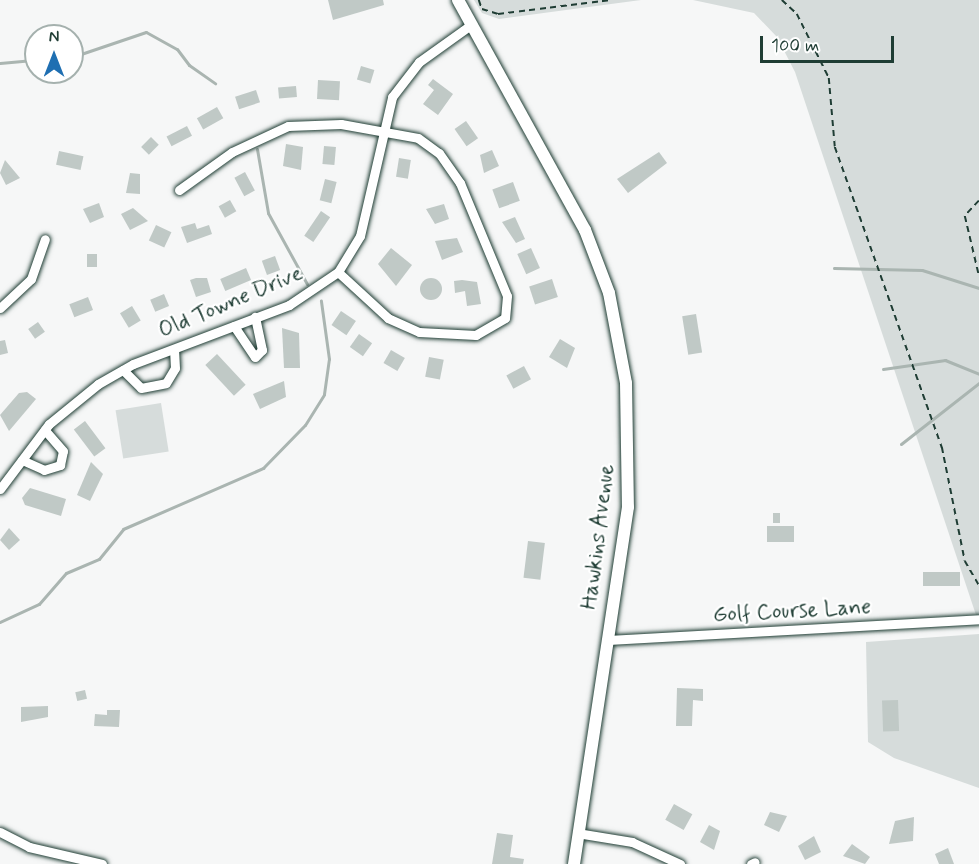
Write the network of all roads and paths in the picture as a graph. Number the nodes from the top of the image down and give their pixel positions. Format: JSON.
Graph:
{"nodes":[{"id":1,"x":458,"y":0,"type":"edge"},
{"id":2,"x":479,"y":0,"type":"edge"},
{"id":3,"x":611,"y":0,"type":"edge"},
{"id":4,"x":782,"y":0,"type":"edge"},
{"id":5,"x":472,"y":24,"type":"junction"},
{"id":6,"x":381,"y":129,"type":"junction"},
{"id":7,"x":179,"y":190,"type":"dead end"},
{"id":8,"x":979,"y":201,"type":"edge"},
{"id":9,"x":45,"y":239,"type":"dead end"},
{"id":10,"x":338,"y":272,"type":"junction"},
{"id":11,"x":979,"y":275,"type":"edge"},
{"id":12,"x":0,"y":308,"type":"edge"},
{"id":13,"x":255,"y":317,"type":"junction"},
{"id":14,"x":234,"y":326,"type":"junction"},
{"id":15,"x":174,"y":349,"type":"junction"},
{"id":16,"x":123,"y":369,"type":"junction"},
{"id":17,"x":45,"y":430,"type":"junction"},
{"id":18,"x":22,"y":460,"type":"junction"},
{"id":19,"x":0,"y":489,"type":"edge"},
{"id":20,"x":979,"y":585,"type":"edge"},
{"id":21,"x":979,"y":619,"type":"edge"},
{"id":22,"x":608,"y":640,"type":"junction"},
{"id":23,"x":0,"y":832,"type":"edge"},
{"id":24,"x":577,"y":833,"type":"junction"},
{"id":25,"x":102,"y":864,"type":"edge"},
{"id":26,"x":574,"y":864,"type":"edge"},
{"id":27,"x":680,"y":864,"type":"edge"}],
"edges":[{"from":1,"to":5,"type":"main road","name":"Hawkins Avenue"},
{"from":2,"to":3,"type":"path"},
{"from":4,"to":20,"type":"path"},
{"from":5,"to":6,"type":"street","name":"Old Towne Drive"},
{"from":5,"to":22,"type":"main road","name":"Hawkins Avenue"},
{"from":6,"to":7,"type":"street"},
{"from":6,"to":10,"type":"street","name":"Old Towne Drive"},
{"from":6,"to":10,"type":"street"},
{"from":8,"to":11,"type":"path"},
{"from":9,"to":12,"type":"street"},
{"from":10,"to":13,"type":"street","name":"Old Towne Drive"},
{"from":13,"to":14,"type":"street","name":"Old Towne Drive"},
{"from":13,"to":14,"type":"street"},
{"from":14,"to":15,"type":"street","name":"Old Towne Drive"},
{"from":15,"to":16,"type":"street","name":"Old Towne Drive"},
{"from":15,"to":16,"type":"street"},
{"from":16,"to":17,"type":"street","name":"Old Towne Drive"},
{"from":17,"to":18,"type":"street","name":"Old Towne Drive"},
{"from":17,"to":18,"type":"street"},
{"from":18,"to":19,"type":"street","name":"Old Towne Drive"},
{"from":21,"to":22,"type":"street","name":"Golf Course Lane"},
{"from":22,"to":24,"type":"main road","name":"Hawkins Avenue"},
{"from":23,"to":25,"type":"street"},
{"from":24,"to":26,"type":"main road","name":"Hawkins Avenue"},
{"from":24,"to":27,"type":"street"}]}
